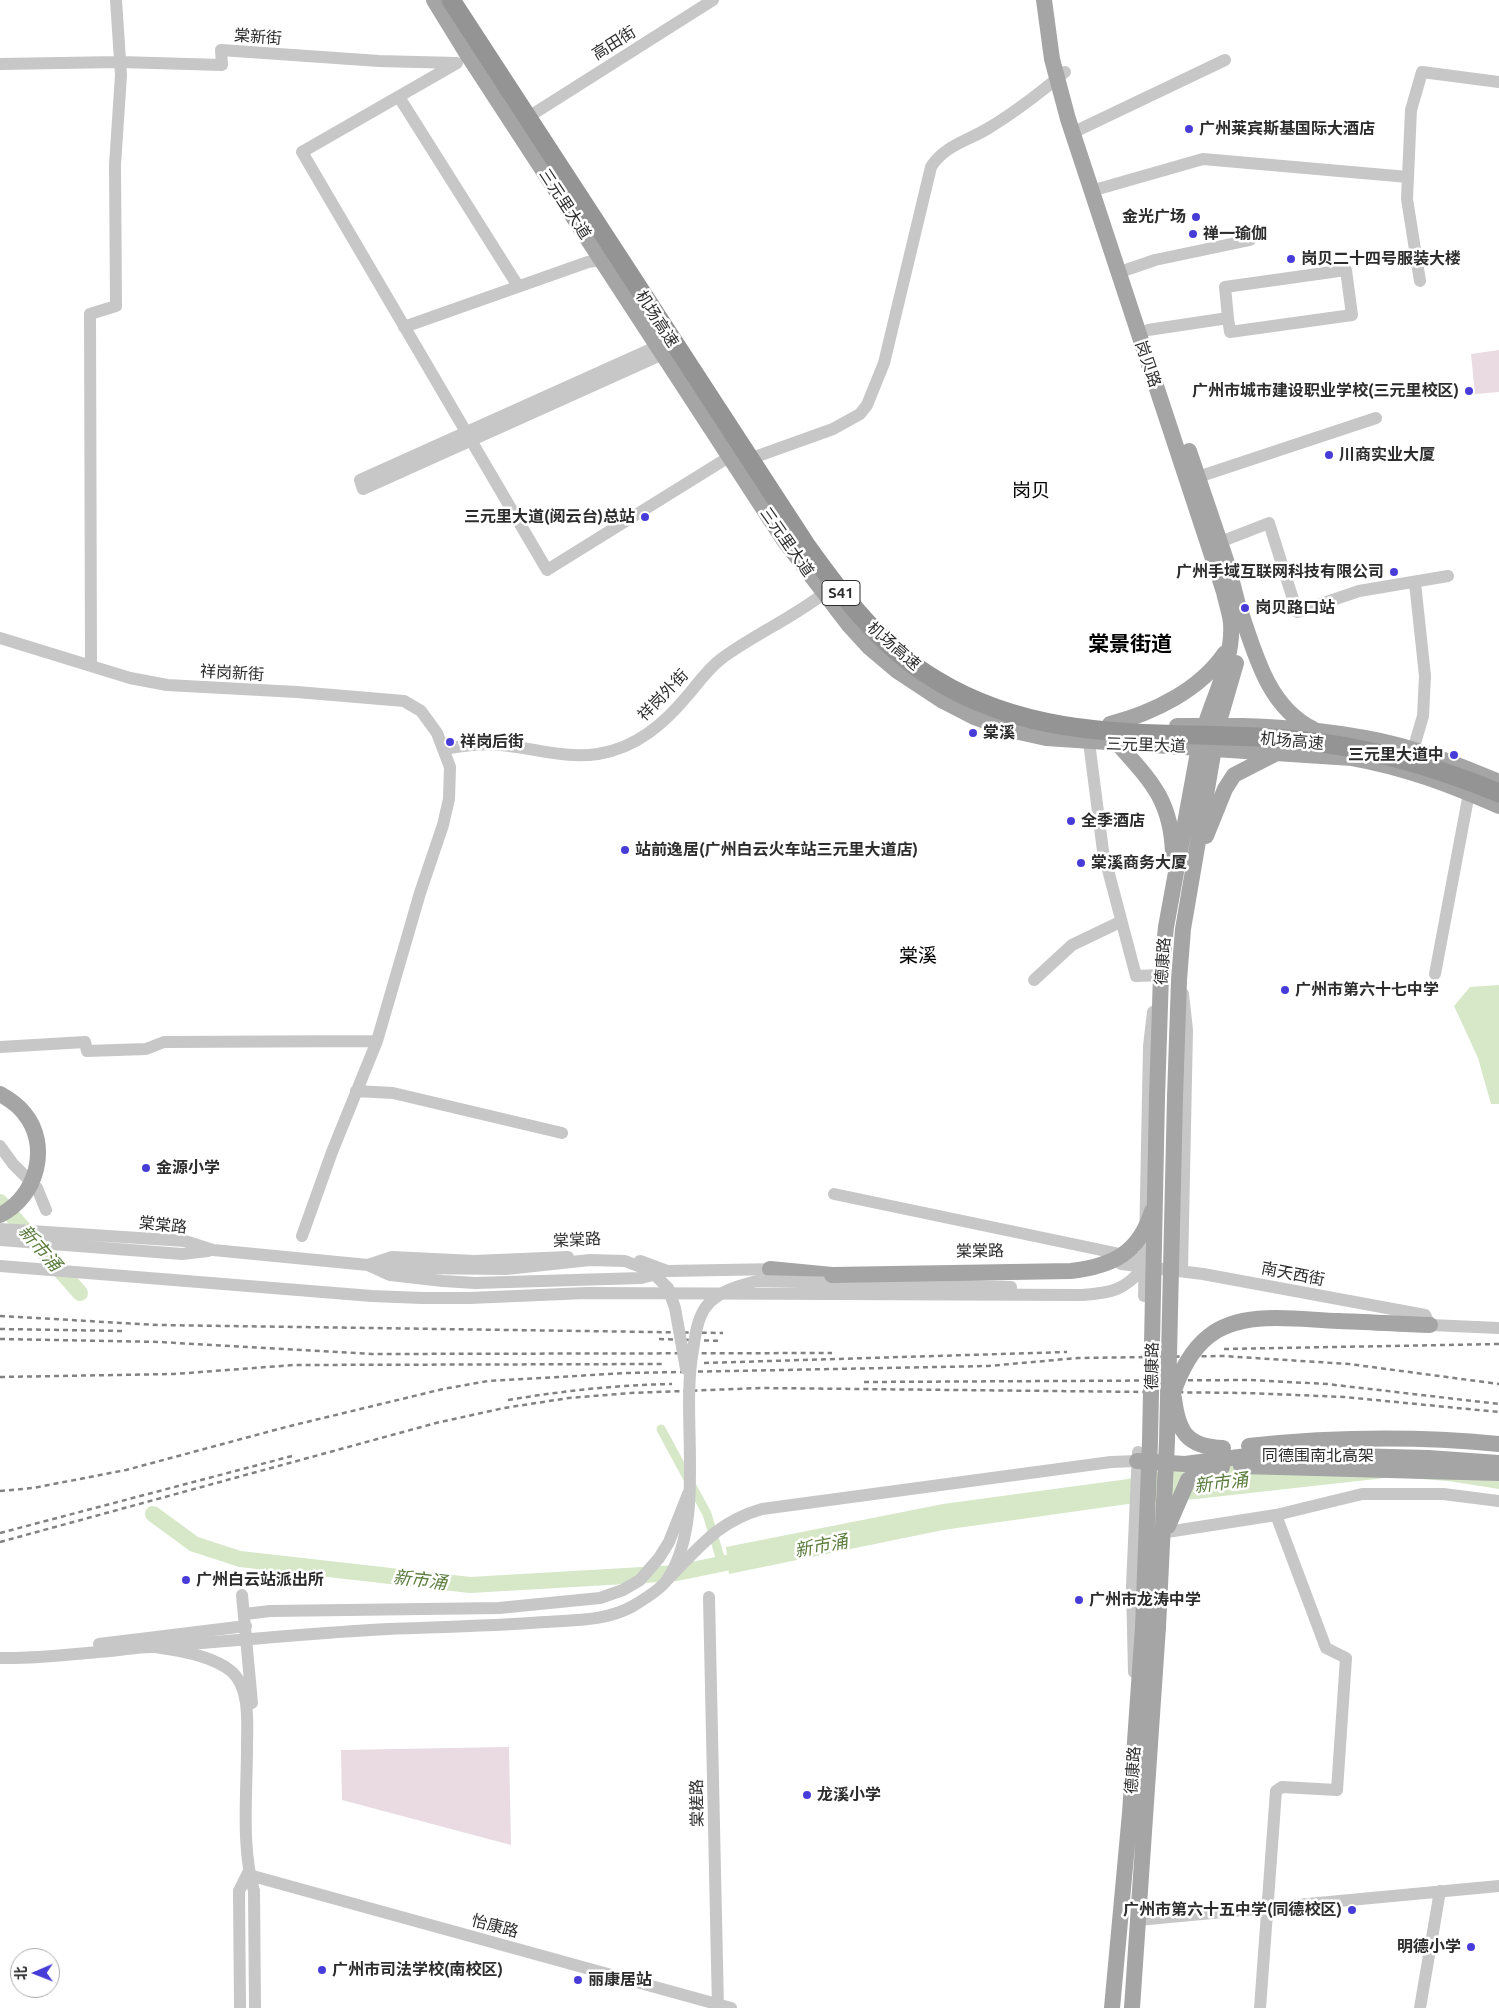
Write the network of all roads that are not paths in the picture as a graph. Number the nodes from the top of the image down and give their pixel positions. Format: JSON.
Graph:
{"nodes":[{"id":1,"x":116,"y":0,"type":"edge"},
{"id":2,"x":434,"y":0,"type":"edge"},
{"id":3,"x":451,"y":0,"type":"edge"},
{"id":4,"x":459,"y":0,"type":"edge"},
{"id":5,"x":713,"y":0,"type":"edge"},
{"id":6,"x":1044,"y":0,"type":"edge"},
{"id":7,"x":1054,"y":0,"type":"edge"},
{"id":8,"x":463,"y":60,"type":"junction"},
{"id":9,"x":1225,"y":60,"type":"dead end"},
{"id":10,"x":120,"y":62,"type":"junction"},
{"id":11,"x":0,"y":64,"type":"edge"},
{"id":12,"x":1061,"y":75,"type":"junction"},
{"id":13,"x":1499,"y":82,"type":"edge"},
{"id":14,"x":399,"y":96,"type":"junction"},
{"id":15,"x":533,"y":114,"type":"junction"},
{"id":16,"x":1076,"y":131,"type":"junction"},
{"id":17,"x":1408,"y":177,"type":"junction"},
{"id":18,"x":1096,"y":190,"type":"junction"},
{"id":19,"x":1250,"y":240,"type":"dead end"},
{"id":20,"x":602,"y":260,"type":"junction"},
{"id":21,"x":1122,"y":271,"type":"junction"},
{"id":22,"x":1420,"y":281,"type":"dead end"},
{"id":23,"x":518,"y":286,"type":"junction"},
{"id":24,"x":1228,"y":318,"type":"junction"},
{"id":25,"x":404,"y":327,"type":"junction"},
{"id":26,"x":1148,"y":330,"type":"junction"},
{"id":27,"x":688,"y":353,"type":"junction"},
{"id":28,"x":663,"y":354,"type":"junction"},
{"id":29,"x":1376,"y":418,"type":"dead end"},
{"id":30,"x":468,"y":436,"type":"junction"},
{"id":31,"x":729,"y":457,"type":"junction"},
{"id":32,"x":756,"y":457,"type":"junction"},
{"id":33,"x":1198,"y":477,"type":"junction"},
{"id":34,"x":1220,"y":542,"type":"junction"},
{"id":35,"x":1448,"y":576,"type":"dead end"},
{"id":36,"x":1415,"y":582,"type":"junction"},
{"id":37,"x":823,"y":594,"type":"junction"},
{"id":38,"x":1238,"y":604,"type":"junction"},
{"id":39,"x":0,"y":638,"type":"edge"},
{"id":40,"x":1230,"y":644,"type":"junction"},
{"id":41,"x":91,"y":666,"type":"junction"},
{"id":42,"x":1105,"y":723,"type":"junction"},
{"id":43,"x":1211,"y":726,"type":"junction"},
{"id":44,"x":1317,"y":731,"type":"junction"},
{"id":45,"x":1093,"y":742,"type":"junction"},
{"id":46,"x":1118,"y":744,"type":"junction"},
{"id":47,"x":1207,"y":748,"type":"junction"},
{"id":48,"x":444,"y":749,"type":"junction"},
{"id":49,"x":1413,"y":750,"type":"junction"},
{"id":50,"x":1279,"y":752,"type":"junction"},
{"id":51,"x":1499,"y":782,"type":"edge"},
{"id":52,"x":1469,"y":793,"type":"junction"},
{"id":53,"x":1499,"y":793,"type":"edge"},
{"id":54,"x":1499,"y":806,"type":"edge"},
{"id":55,"x":1174,"y":877,"type":"junction"},
{"id":56,"x":1191,"y":879,"type":"junction"},
{"id":57,"x":1120,"y":922,"type":"junction"},
{"id":58,"x":1179,"y":973,"type":"junction"},
{"id":59,"x":1435,"y":974,"type":"dead end"},
{"id":60,"x":1161,"y":975,"type":"junction"},
{"id":61,"x":1034,"y":980,"type":"dead end"},
{"id":62,"x":377,"y":1041,"type":"junction"},
{"id":63,"x":0,"y":1047,"type":"edge"},
{"id":64,"x":356,"y":1091,"type":"junction"},
{"id":65,"x":0,"y":1094,"type":"edge"},
{"id":66,"x":562,"y":1133,"type":"dead end"},
{"id":67,"x":0,"y":1146,"type":"edge"},
{"id":68,"x":1185,"y":1176,"type":"junction"},
{"id":69,"x":1151,"y":1182,"type":"junction"},
{"id":70,"x":834,"y":1194,"type":"dead end"},
{"id":71,"x":46,"y":1210,"type":"dead end"},
{"id":72,"x":0,"y":1215,"type":"edge"},
{"id":73,"x":0,"y":1229,"type":"edge"},
{"id":74,"x":302,"y":1236,"type":"dead end"},
{"id":75,"x":0,"y":1240,"type":"edge"},
{"id":76,"x":213,"y":1250,"type":"junction"},
{"id":77,"x":1141,"y":1261,"type":"junction"},
{"id":78,"x":368,"y":1265,"type":"junction"},
{"id":79,"x":5,"y":1266,"type":"edge"},
{"id":80,"x":770,"y":1270,"type":"junction"},
{"id":81,"x":667,"y":1271,"type":"junction"},
{"id":82,"x":727,"y":1271,"type":"junction"},
{"id":83,"x":1182,"y":1271,"type":"junction"},
{"id":84,"x":726,"y":1294,"type":"junction"},
{"id":85,"x":1082,"y":1295,"type":"junction"},
{"id":86,"x":1144,"y":1296,"type":"dead end"},
{"id":87,"x":1430,"y":1325,"type":"junction"},
{"id":88,"x":1499,"y":1328,"type":"edge"},
{"id":89,"x":1169,"y":1353,"type":"junction"},
{"id":90,"x":688,"y":1376,"type":"junction"},
{"id":91,"x":1173,"y":1393,"type":"junction"},
{"id":92,"x":1499,"y":1444,"type":"edge"},
{"id":93,"x":1312,"y":1450,"type":"junction"},
{"id":94,"x":1499,"y":1454,"type":"edge"},
{"id":95,"x":1138,"y":1461,"type":"junction"},
{"id":96,"x":1499,"y":1463,"type":"edge"},
{"id":97,"x":1499,"y":1474,"type":"edge"},
{"id":98,"x":688,"y":1494,"type":"junction"},
{"id":99,"x":1499,"y":1501,"type":"edge"},
{"id":100,"x":1276,"y":1515,"type":"junction"},
{"id":101,"x":1135,"y":1537,"type":"junction"},
{"id":102,"x":1162,"y":1547,"type":"junction"},
{"id":103,"x":667,"y":1581,"type":"junction"},
{"id":104,"x":242,"y":1595,"type":"dead end"},
{"id":105,"x":709,"y":1597,"type":"dead end"},
{"id":106,"x":246,"y":1620,"type":"junction"},
{"id":107,"x":1150,"y":1627,"type":"junction"},
{"id":108,"x":154,"y":1647,"type":"junction"},
{"id":109,"x":0,"y":1656,"type":"edge"},
{"id":110,"x":1137,"y":1704,"type":"junction"},
{"id":111,"x":249,"y":1875,"type":"junction"},
{"id":112,"x":1499,"y":1886,"type":"edge"},
{"id":113,"x":1440,"y":1892,"type":"junction"},
{"id":114,"x":1266,"y":1908,"type":"junction"},
{"id":115,"x":1138,"y":1920,"type":"junction"},
{"id":116,"x":718,"y":2006,"type":"edge"},
{"id":117,"x":240,"y":2008,"type":"edge"},
{"id":118,"x":255,"y":2008,"type":"edge"},
{"id":119,"x":732,"y":2008,"type":"edge"},
{"id":120,"x":1112,"y":2008,"type":"edge"},
{"id":121,"x":1132,"y":2008,"type":"edge"},
{"id":122,"x":1260,"y":2008,"type":"edge"},
{"id":123,"x":1420,"y":2008,"type":"edge"}],
"edges":[{"from":1,"to":10,"type":"street"},
{"from":2,"to":8,"type":"main road","name":"三元里大道"},
{"from":3,"to":53,"type":"highway","name":"机场高速","number":"S41","bridge":true},
{"from":4,"to":15,"type":"main road","name":"三元里大道"},
{"from":5,"to":15,"type":"street","name":"高田街"},
{"from":6,"to":12,"type":"main road","name":"岗贝路"},
{"from":7,"to":12,"type":"main road","name":"岗贝路"},
{"from":8,"to":10,"type":"street","name":"棠新街"},
{"from":8,"to":14,"type":"street"},
{"from":8,"to":20,"type":"main road","name":"三元里大道"},
{"from":9,"to":16,"type":"street"},
{"from":10,"to":11,"type":"street","name":"棠新街"},
{"from":10,"to":41,"type":"street"},
{"from":12,"to":16,"type":"main road","name":"岗贝路"},
{"from":12,"to":32,"type":"street"},
{"from":13,"to":17,"type":"street"},
{"from":14,"to":23,"type":"street"},
{"from":14,"to":25,"type":"street"},
{"from":15,"to":27,"type":"main road","name":"三元里大道"},
{"from":16,"to":18,"type":"main road","name":"岗贝路"},
{"from":17,"to":18,"type":"street"},
{"from":17,"to":22,"type":"street"},
{"from":18,"to":21,"type":"main road","name":"岗贝路"},
{"from":19,"to":21,"type":"street"},
{"from":20,"to":23,"type":"street"},
{"from":20,"to":28,"type":"main road","name":"三元里大道"},
{"from":21,"to":26,"type":"main road","name":"岗贝路"},
{"from":21,"to":40,"type":"main road","name":"岗贝路"},
{"from":23,"to":25,"type":"street"},
{"from":24,"to":24,"type":"street"},
{"from":24,"to":26,"type":"street"},
{"from":25,"to":30,"type":"street"},
{"from":26,"to":33,"type":"main road","name":"岗贝路"},
{"from":27,"to":28,"type":"main road"},
{"from":27,"to":32,"type":"main road","name":"三元里大道"},
{"from":28,"to":30,"type":"street"},
{"from":28,"to":31,"type":"main road","name":"三元里大道"},
{"from":29,"to":33,"type":"street"},
{"from":30,"to":30,"type":"street"},
{"from":30,"to":31,"type":"street"},
{"from":31,"to":37,"type":"main road","name":"三元里大道"},
{"from":32,"to":42,"type":"main road","name":"三元里大道"},
{"from":33,"to":34,"type":"main road","name":"岗贝路"},
{"from":34,"to":36,"type":"street"},
{"from":34,"to":38,"type":"main road","name":"岗贝路"},
{"from":35,"to":36,"type":"street"},
{"from":36,"to":49,"type":"street"},
{"from":37,"to":45,"type":"main road","name":"三元里大道"},
{"from":37,"to":48,"type":"street","name":"祥岗外街"},
{"from":38,"to":43,"type":"main road","name":"岗贝路"},
{"from":38,"to":44,"type":"main road"},
{"from":39,"to":41,"type":"street","name":"祥岗新街"},
{"from":40,"to":42,"type":"main road"},
{"from":40,"to":43,"type":"main road","name":"岗贝路"},
{"from":41,"to":48,"type":"street","name":"祥岗新街"},
{"from":42,"to":43,"type":"main road","name":"三元里大道"},
{"from":42,"to":45,"type":"main road"},
{"from":43,"to":44,"type":"main road","name":"三元里大道"},
{"from":43,"to":47,"type":"main road","name":"德康路"},
{"from":44,"to":49,"type":"main road","name":"三元里大道"},
{"from":45,"to":46,"type":"main road","name":"三元里大道"},
{"from":45,"to":57,"type":"street"},
{"from":46,"to":47,"type":"main road","name":"三元里大道"},
{"from":46,"to":55,"type":"main road"},
{"from":47,"to":50,"type":"main road","name":"三元里大道"},
{"from":47,"to":55,"type":"main road","name":"德康路"},
{"from":47,"to":56,"type":"main road","name":"德康路"},
{"from":48,"to":62,"type":"street","name":"祥岗新街"},
{"from":49,"to":51,"type":"main road","name":"三元里大道"},
{"from":50,"to":52,"type":"main road","name":"三元里大道"},
{"from":50,"to":56,"type":"main road"},
{"from":52,"to":54,"type":"main road","name":"三元里大道"},
{"from":52,"to":59,"type":"street"},
{"from":55,"to":60,"type":"main road","name":"德康路"},
{"from":56,"to":58,"type":"main road","name":"德康路"},
{"from":57,"to":60,"type":"street"},
{"from":57,"to":61,"type":"street"},
{"from":58,"to":68,"type":"street"},
{"from":58,"to":89,"type":"main road","name":"德康路","bridge":true},
{"from":60,"to":69,"type":"main road","name":"德康路","bridge":true},
{"from":60,"to":69,"type":"street"},
{"from":62,"to":63,"type":"street"},
{"from":62,"to":64,"type":"street","name":"祥岗新街"},
{"from":64,"to":66,"type":"street"},
{"from":64,"to":74,"type":"street","name":"祥岗新街"},
{"from":65,"to":72,"type":"main road","bridge":true},
{"from":67,"to":71,"type":"street"},
{"from":68,"to":69,"type":"street"},
{"from":68,"to":83,"type":"street"},
{"from":69,"to":77,"type":"street"},
{"from":69,"to":80,"type":"main road","bridge":true},
{"from":69,"to":107,"type":"main road","name":"德康路","bridge":true},
{"from":70,"to":77,"type":"street"},
{"from":73,"to":76,"type":"street","name":"棠棠路"},
{"from":75,"to":76,"type":"street"},
{"from":76,"to":78,"type":"street","name":"棠棠路"},
{"from":77,"to":80,"type":"street","name":"棠棠路"},
{"from":77,"to":83,"type":"street","name":"南天西街"},
{"from":77,"to":85,"type":"street"},
{"from":77,"to":86,"type":"street"},
{"from":78,"to":81,"type":"street"},
{"from":78,"to":81,"type":"street","name":"棠棠路"},
{"from":78,"to":90,"type":"street","bridge":true},
{"from":79,"to":84,"type":"street"},
{"from":80,"to":82,"type":"street","name":"棠棠路"},
{"from":81,"to":82,"type":"street","name":"棠棠路"},
{"from":82,"to":84,"type":"street"},
{"from":83,"to":87,"type":"street","name":"南天西街"},
{"from":84,"to":85,"type":"street"},
{"from":85,"to":90,"type":"street","bridge":true},
{"from":87,"to":88,"type":"street"},
{"from":87,"to":91,"type":"main road","bridge":true},
{"from":89,"to":91,"type":"main road","bridge":true},
{"from":89,"to":102,"type":"main road","name":"德康路","bridge":true},
{"from":90,"to":98,"type":"street","bridge":true},
{"from":91,"to":92,"type":"main road","bridge":true},
{"from":93,"to":94,"type":"main road","name":"同德围南北高架"},
{"from":93,"to":95,"type":"main road","name":"同德围南北高架"},
{"from":93,"to":96,"type":"main road","name":"同德围南北高架"},
{"from":95,"to":101,"type":"street"},
{"from":95,"to":103,"type":"street"},
{"from":97,"to":102,"type":"main road","bridge":true},
{"from":98,"to":103,"type":"street","bridge":true},
{"from":98,"to":106,"type":"street"},
{"from":99,"to":100,"type":"street"},
{"from":100,"to":101,"type":"street"},
{"from":100,"to":114,"type":"street"},
{"from":101,"to":110,"type":"street"},
{"from":102,"to":107,"type":"main road","name":"德康路","bridge":true},
{"from":103,"to":108,"type":"street","bridge":true},
{"from":104,"to":106,"type":"street"},
{"from":105,"to":116,"type":"street","name":"棠槎路"},
{"from":106,"to":109,"type":"street"},
{"from":106,"to":111,"type":"street"},
{"from":107,"to":110,"type":"main road","name":"德康路"},
{"from":107,"to":115,"type":"main road","name":"德康路"},
{"from":108,"to":109,"type":"street"},
{"from":108,"to":111,"type":"street","bridge":true},
{"from":110,"to":120,"type":"main road","name":"德康路"},
{"from":111,"to":116,"type":"street","name":"怡康路"},
{"from":111,"to":117,"type":"street"},
{"from":111,"to":118,"type":"street"},
{"from":112,"to":113,"type":"street"},
{"from":113,"to":114,"type":"street"},
{"from":113,"to":123,"type":"street"},
{"from":114,"to":115,"type":"street"},
{"from":114,"to":122,"type":"street"},
{"from":115,"to":121,"type":"main road","name":"德康路"},
{"from":116,"to":119,"type":"street","name":"怡康路"}]}
